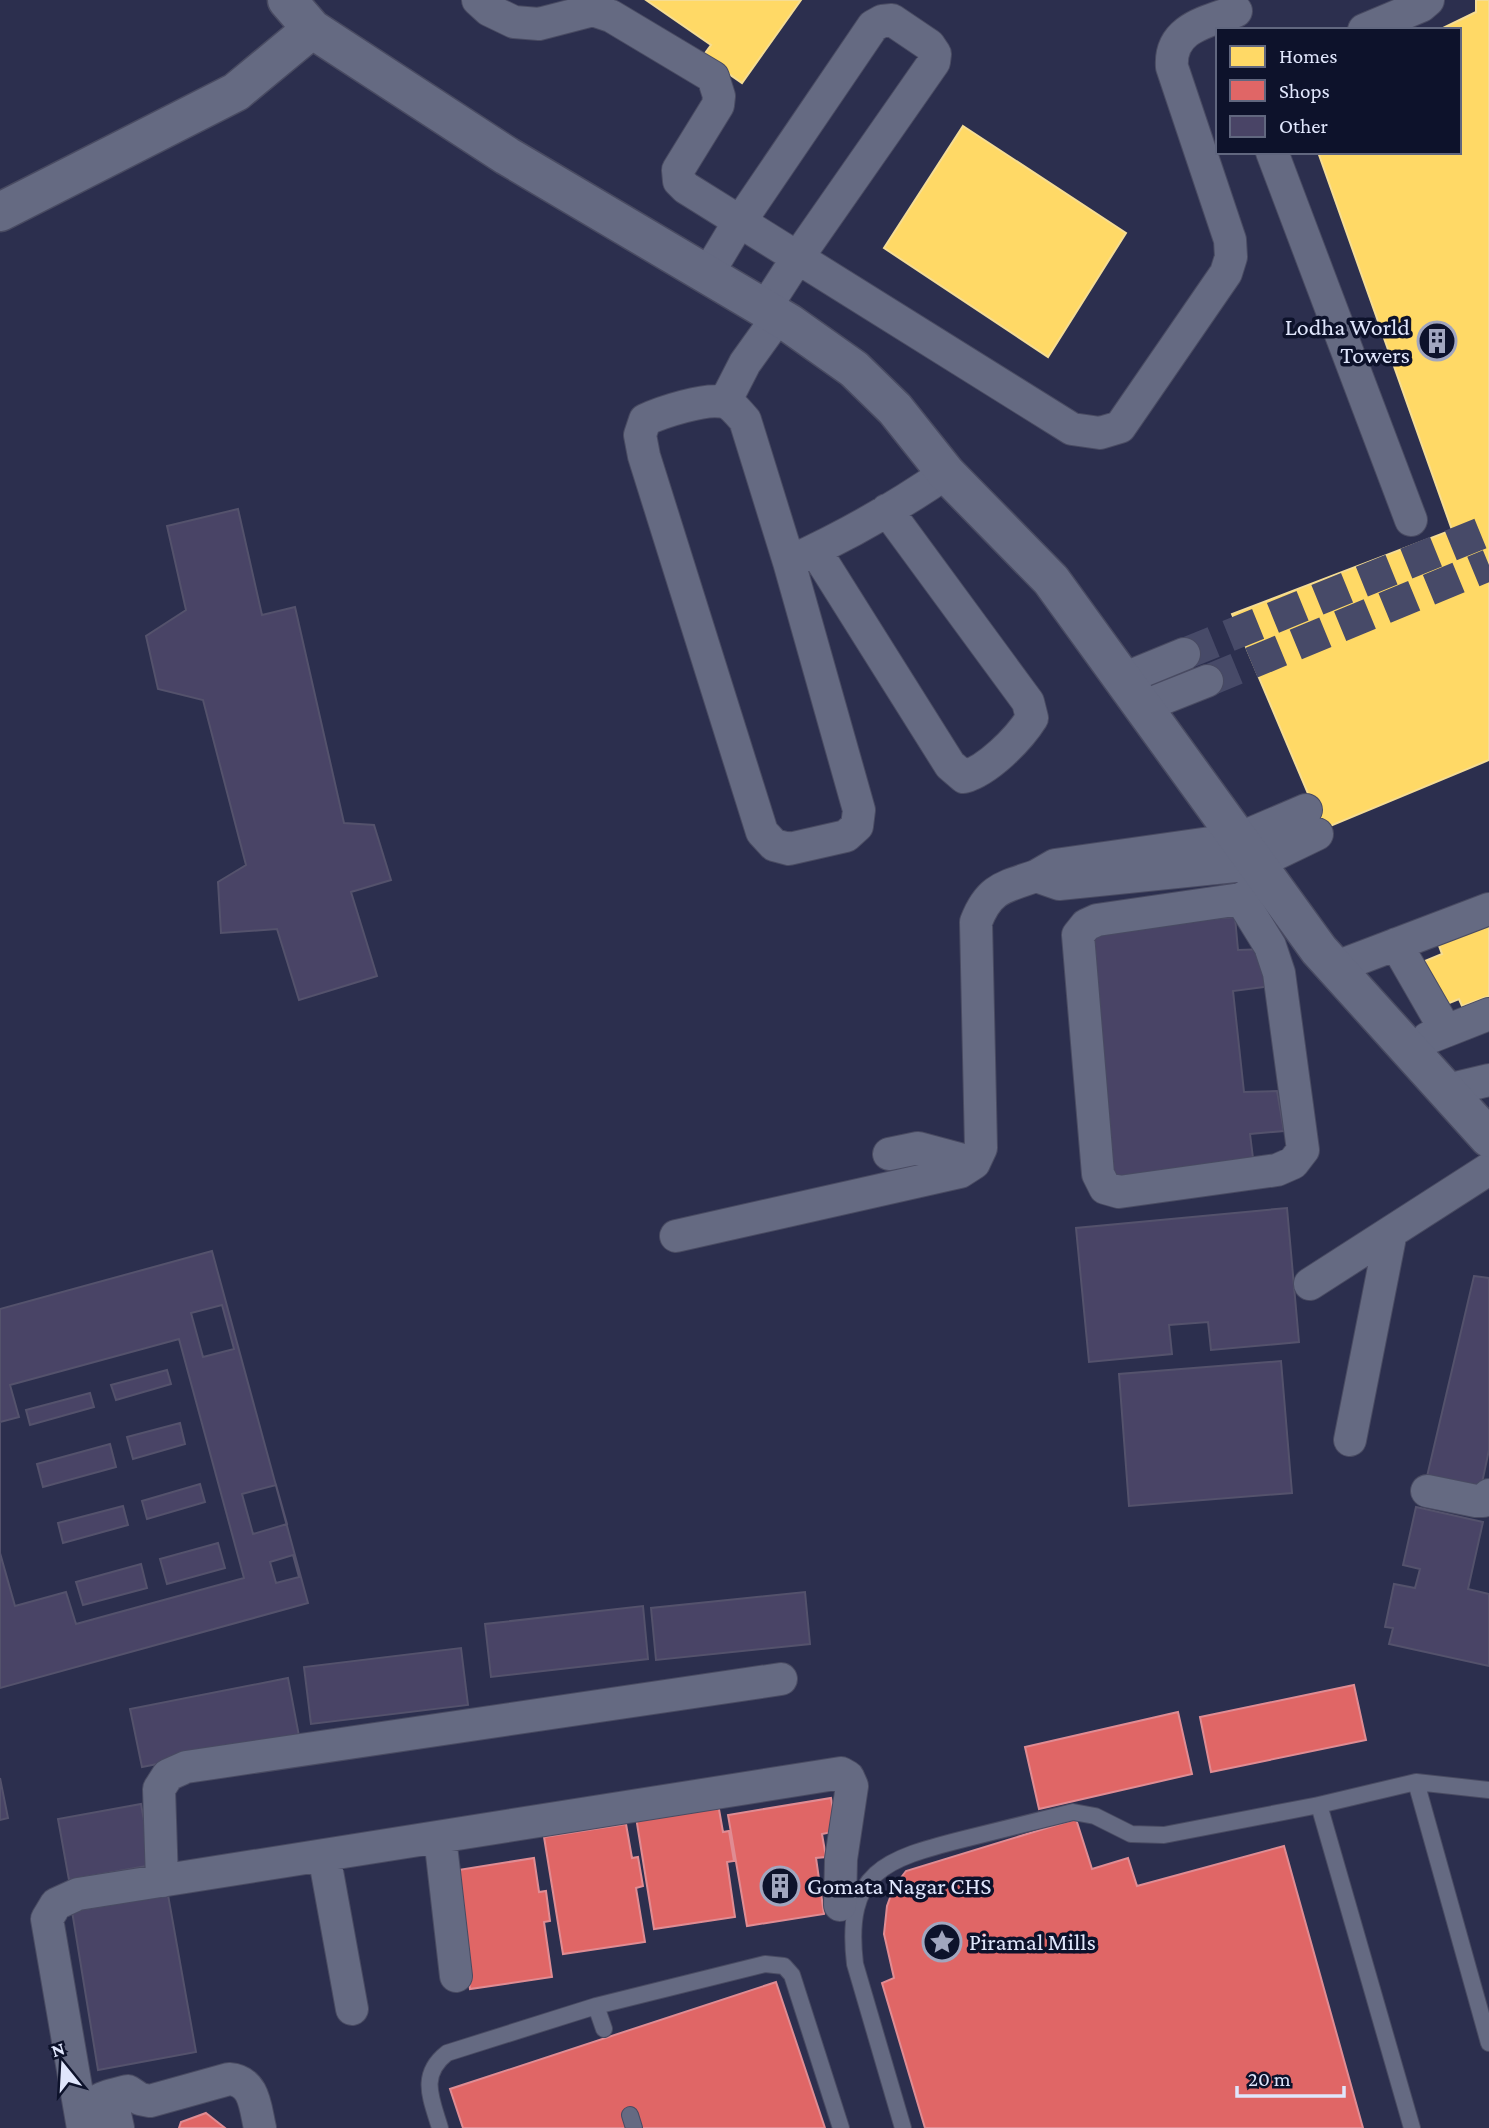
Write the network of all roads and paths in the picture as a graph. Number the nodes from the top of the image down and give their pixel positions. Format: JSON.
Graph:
{"nodes":[{"id":1,"x":288,"y":0,"type":"edge"},
{"id":2,"x":478,"y":0,"type":"edge"},
{"id":3,"x":1428,"y":0,"type":"edge"},
{"id":4,"x":1236,"y":11,"type":"dead end"},
{"id":5,"x":1369,"y":28,"type":"edge"},
{"id":6,"x":312,"y":29,"type":"junction"},
{"id":7,"x":1273,"y":154,"type":"edge"},
{"id":8,"x":0,"y":211,"type":"edge"},
{"id":9,"x":740,"y":222,"type":"junction"},
{"id":10,"x":797,"y":257,"type":"junction"},
{"id":11,"x":707,"y":275,"type":"junction"},
{"id":12,"x":772,"y":312,"type":"junction"},
{"id":13,"x":725,"y":402,"type":"junction"},
{"id":14,"x":946,"y":473,"type":"junction"},
{"id":15,"x":887,"y":510,"type":"junction"},
{"id":16,"x":1411,"y":520,"type":"dead end"},
{"id":17,"x":802,"y":556,"type":"junction"},
{"id":18,"x":1184,"y":654,"type":"tunnel mouth"},
{"id":19,"x":1207,"y":681,"type":"tunnel mouth"},
{"id":20,"x":1133,"y":692,"type":"junction"},
{"id":21,"x":1311,"y":822,"type":"dead end"},
{"id":22,"x":1250,"y":871,"type":"junction"},
{"id":23,"x":1489,"y":909,"type":"edge"},
{"id":24,"x":1396,"y":944,"type":"junction"},
{"id":25,"x":1326,"y":959,"type":"junction"},
{"id":26,"x":1279,"y":972,"type":"junction"},
{"id":27,"x":1489,"y":1014,"type":"edge"},
{"id":28,"x":1446,"y":1031,"type":"junction"},
{"id":29,"x":1406,"y":1046,"type":"junction"},
{"id":30,"x":1489,"y":1080,"type":"edge"},
{"id":31,"x":1447,"y":1090,"type":"junction"},
{"id":32,"x":1489,"y":1138,"type":"edge"},
{"id":33,"x":889,"y":1154,"type":"dead end"},
{"id":34,"x":974,"y":1163,"type":"junction"},
{"id":35,"x":1489,"y":1169,"type":"edge"},
{"id":36,"x":1391,"y":1232,"type":"junction"},
{"id":37,"x":676,"y":1236,"type":"dead end"},
{"id":38,"x":1310,"y":1284,"type":"dead end"},
{"id":39,"x":1350,"y":1440,"type":"dead end"},
{"id":40,"x":1427,"y":1491,"type":"dead end"},
{"id":41,"x":1489,"y":1495,"type":"edge"},
{"id":42,"x":781,"y":1679,"type":"dead end"},
{"id":43,"x":1416,"y":1782,"type":"junction"},
{"id":44,"x":1489,"y":1790,"type":"edge"},
{"id":45,"x":1319,"y":1805,"type":"junction"},
{"id":46,"x":440,"y":1836,"type":"junction"},
{"id":47,"x":324,"y":1855,"type":"junction"},
{"id":48,"x":162,"y":1881,"type":"junction"},
{"id":49,"x":840,"y":1905,"type":"dead end"},
{"id":50,"x":456,"y":1976,"type":"dead end"},
{"id":51,"x":597,"y":2006,"type":"junction"},
{"id":52,"x":352,"y":2009,"type":"dead end"},
{"id":53,"x":604,"y":2029,"type":"dead end"},
{"id":54,"x":1489,"y":2043,"type":"edge"},
{"id":55,"x":111,"y":2096,"type":"junction"},
{"id":56,"x":83,"y":2128,"type":"edge"},
{"id":57,"x":89,"y":2128,"type":"edge"},
{"id":58,"x":118,"y":2128,"type":"edge"},
{"id":59,"x":260,"y":2128,"type":"edge"},
{"id":60,"x":440,"y":2128,"type":"edge"},
{"id":61,"x":842,"y":2128,"type":"edge"},
{"id":62,"x":903,"y":2128,"type":"edge"},
{"id":63,"x":1412,"y":2128,"type":"edge"}],
"edges":[{"from":1,"to":6,"type":"street"},
{"from":2,"to":9,"type":"street"},
{"from":3,"to":5,"type":"street"},
{"from":4,"to":10,"type":"street"},
{"from":6,"to":8,"type":"street"},
{"from":6,"to":11,"type":"street"},
{"from":7,"to":16,"type":"street"},
{"from":9,"to":10,"type":"street"},
{"from":9,"to":10,"type":"street"},
{"from":9,"to":11,"type":"street"},
{"from":10,"to":12,"type":"street"},
{"from":11,"to":12,"type":"street"},
{"from":12,"to":13,"type":"street"},
{"from":12,"to":14,"type":"street"},
{"from":13,"to":17,"type":"street"},
{"from":13,"to":17,"type":"street"},
{"from":14,"to":15,"type":"street"},
{"from":14,"to":20,"type":"street"},
{"from":15,"to":17,"type":"street"},
{"from":15,"to":17,"type":"street"},
{"from":18,"to":20,"type":"street"},
{"from":19,"to":20,"type":"street"},
{"from":20,"to":22,"type":"street"},
{"from":21,"to":22,"type":"street"},
{"from":22,"to":25,"type":"street"},
{"from":22,"to":26,"type":"street"},
{"from":22,"to":26,"type":"street"},
{"from":22,"to":34,"type":"street"},
{"from":23,"to":24,"type":"street"},
{"from":24,"to":25,"type":"street"},
{"from":24,"to":28,"type":"street"},
{"from":25,"to":26,"type":"street"},
{"from":25,"to":29,"type":"street"},
{"from":27,"to":28,"type":"street"},
{"from":28,"to":29,"type":"street"},
{"from":29,"to":31,"type":"street"},
{"from":30,"to":31,"type":"street"},
{"from":31,"to":32,"type":"street"},
{"from":33,"to":34,"type":"street"},
{"from":34,"to":37,"type":"street"},
{"from":35,"to":36,"type":"street"},
{"from":36,"to":38,"type":"street"},
{"from":36,"to":39,"type":"street"},
{"from":40,"to":41,"type":"street"},
{"from":42,"to":48,"type":"street"},
{"from":43,"to":44,"type":"lane"},
{"from":43,"to":45,"type":"lane"},
{"from":43,"to":54,"type":"lane"},
{"from":45,"to":62,"type":"lane"},
{"from":45,"to":63,"type":"lane"},
{"from":46,"to":47,"type":"street"},
{"from":46,"to":49,"type":"street"},
{"from":46,"to":50,"type":"street"},
{"from":47,"to":48,"type":"street"},
{"from":47,"to":52,"type":"street"},
{"from":48,"to":56,"type":"street"},
{"from":51,"to":53,"type":"lane"},
{"from":51,"to":60,"type":"lane"},
{"from":51,"to":61,"type":"lane"},
{"from":55,"to":57,"type":"street"},
{"from":55,"to":58,"type":"street"},
{"from":55,"to":59,"type":"street"}]}
